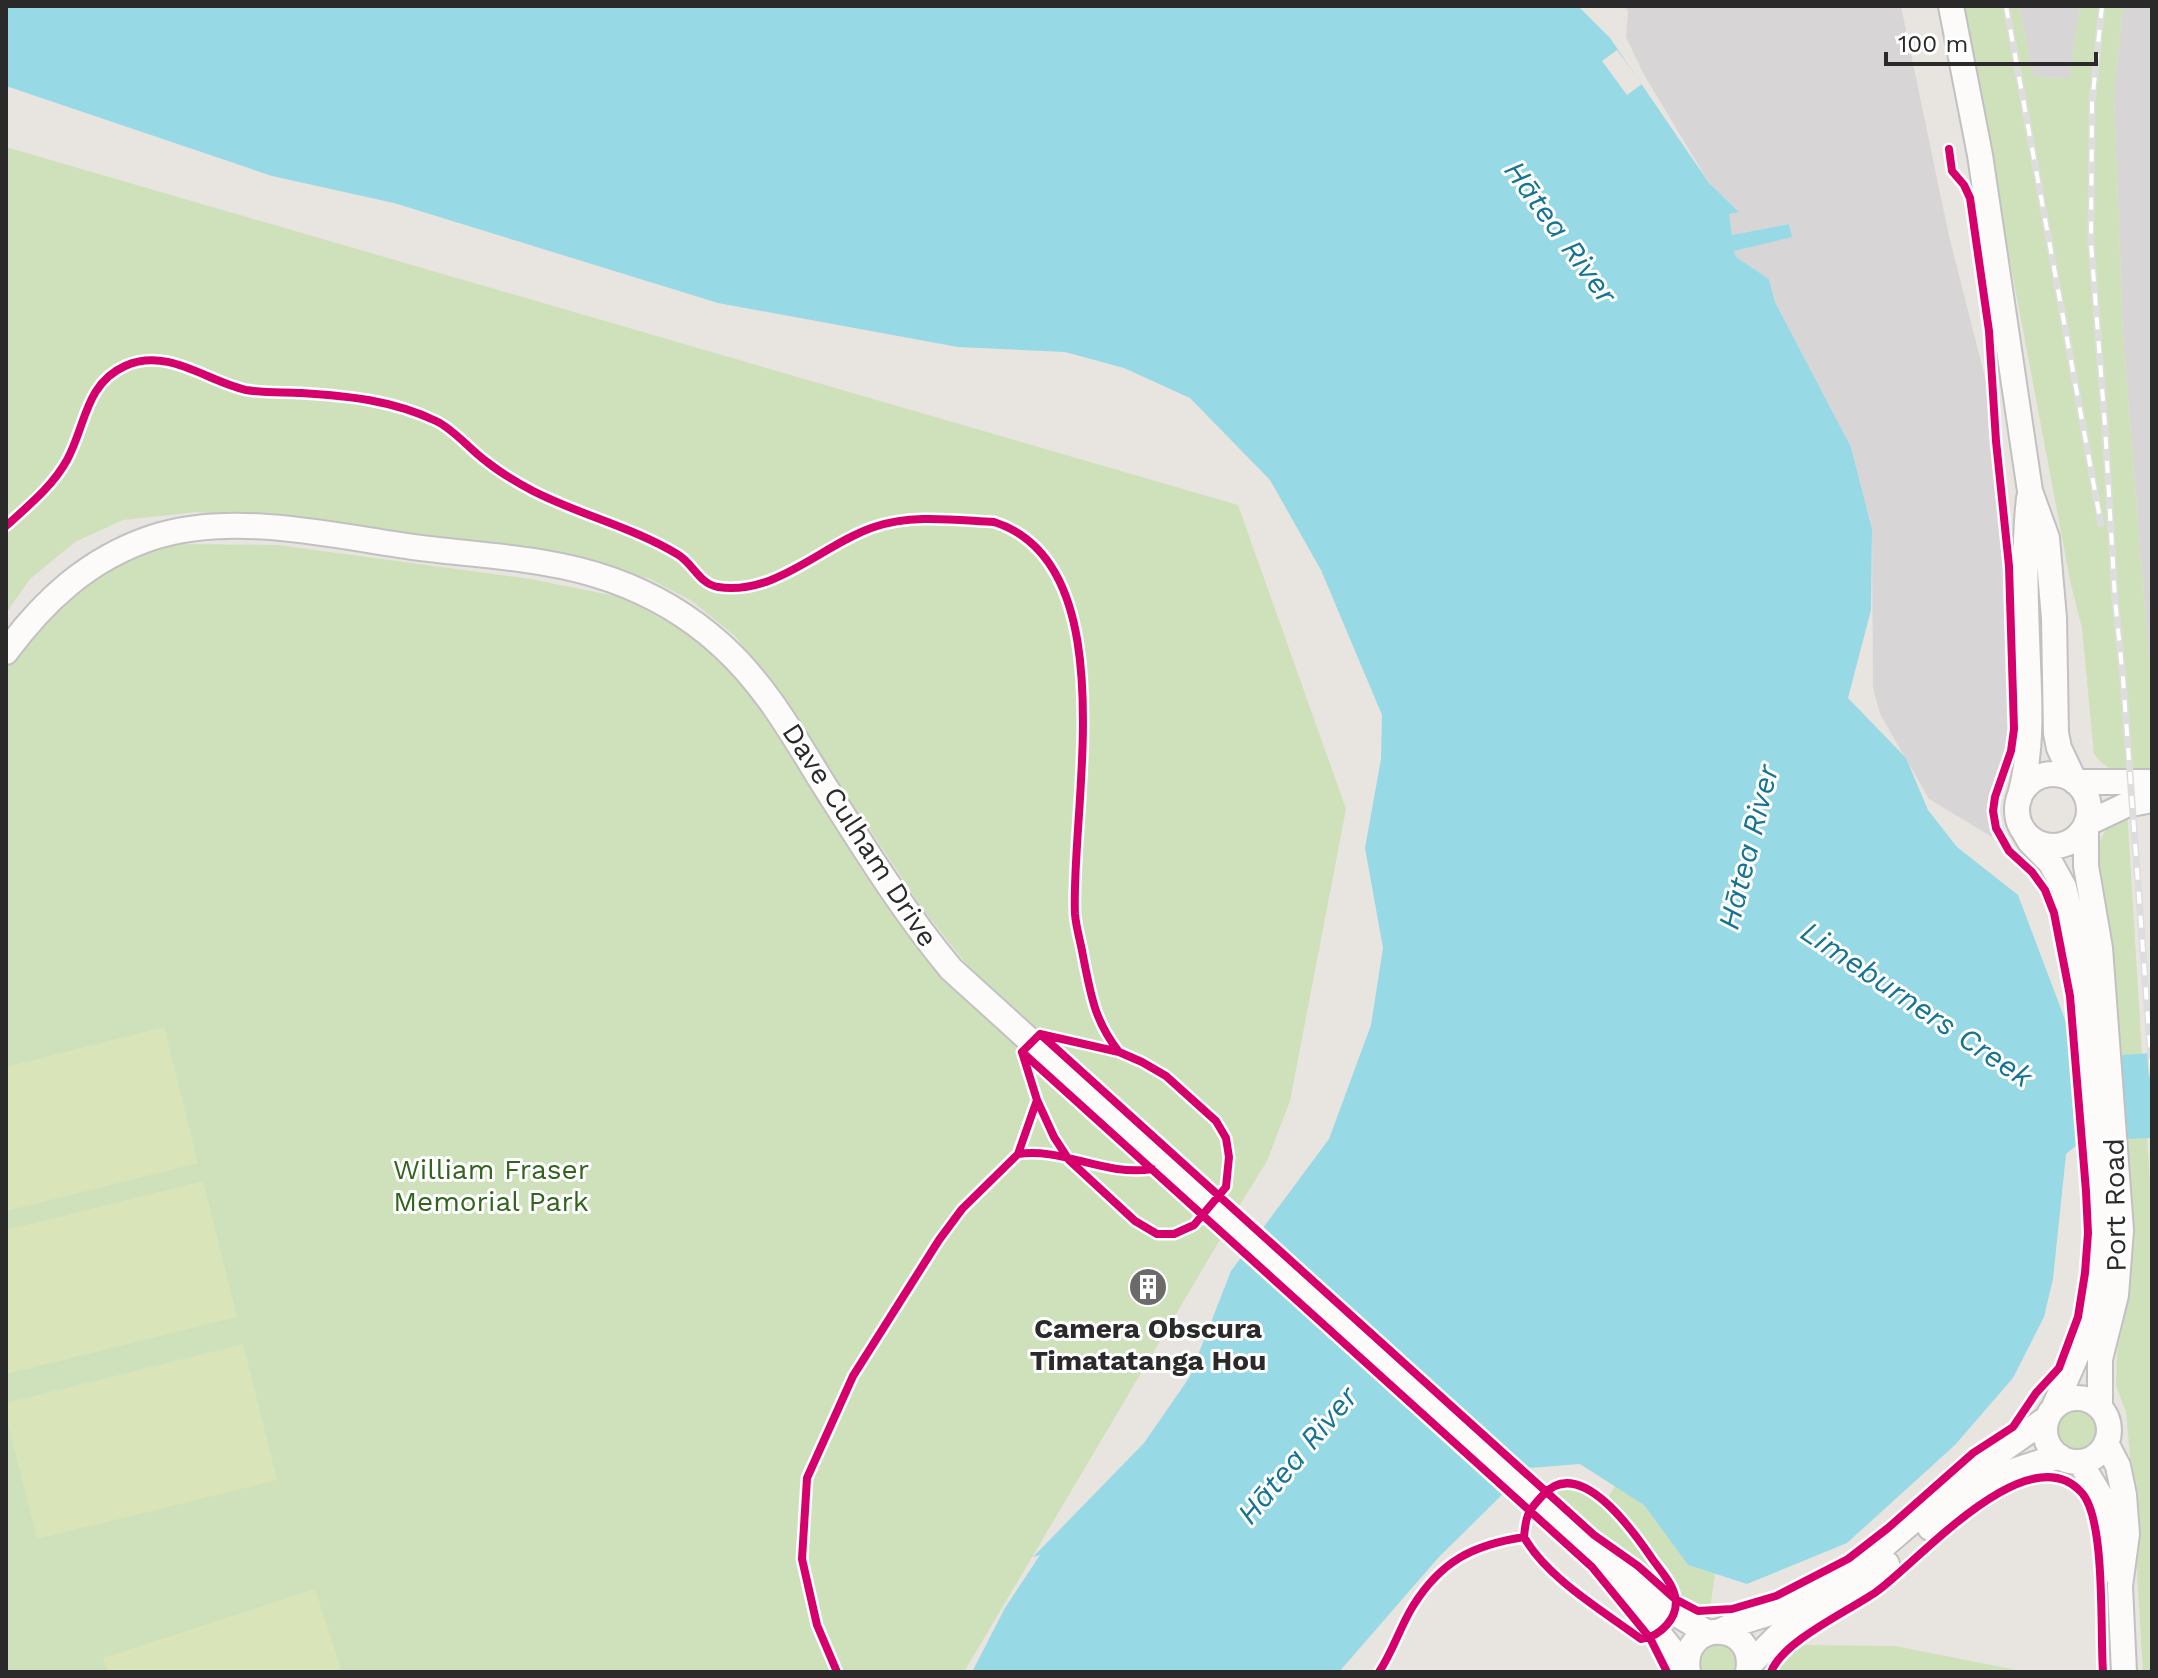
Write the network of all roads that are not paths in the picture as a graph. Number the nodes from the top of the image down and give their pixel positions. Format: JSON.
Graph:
{"nodes":[{"id":1,"x":1951,"y":6,"type":"edge"},
{"id":2,"x":2030,"y":491,"type":"junction"},
{"id":3,"x":6,"y":652,"type":"edge"},
{"id":4,"x":2075,"y":782,"type":"junction"},
{"id":5,"x":2152,"y":782,"type":"edge"},
{"id":6,"x":2019,"y":799,"type":"junction"},
{"id":7,"x":2152,"y":800,"type":"edge"},
{"id":8,"x":2086,"y":824,"type":"junction"},
{"id":9,"x":2023,"y":830,"type":"junction"},
{"id":10,"x":2094,"y":1002,"type":"junction"},
{"id":11,"x":2109,"y":1189,"type":"junction"},
{"id":12,"x":2100,"y":1407,"type":"junction"},
{"id":13,"x":2050,"y":1413,"type":"junction"},
{"id":14,"x":2106,"y":1443,"type":"junction"},
{"id":15,"x":2069,"y":1459,"type":"junction"},
{"id":16,"x":1586,"y":1545,"type":"junction"},
{"id":17,"x":2120,"y":1586,"type":"junction"},
{"id":18,"x":1714,"y":1632,"type":"junction"},
{"id":19,"x":1749,"y":1668,"type":"edge"},
{"id":20,"x":1688,"y":1671,"type":"edge"},
{"id":21,"x":2124,"y":1672,"type":"edge"}],
"edges":[{"from":1,"to":2,"type":"main road"},
{"from":2,"to":4,"type":"main road"},
{"from":2,"to":6,"type":"main road"},
{"from":3,"to":16,"type":"main road","name":"Dave Culham Drive"},
{"from":4,"to":5,"type":"main road"},
{"from":4,"to":6,"type":"main road"},
{"from":4,"to":8,"type":"main road"},
{"from":6,"to":9,"type":"main road"},
{"from":7,"to":8,"type":"main road"},
{"from":8,"to":9,"type":"main road"},
{"from":8,"to":10,"type":"main road"},
{"from":9,"to":10,"type":"main road","name":"Port Road"},
{"from":10,"to":11,"type":"main road","name":"Port Road"},
{"from":11,"to":12,"type":"main road","name":"Port Road"},
{"from":11,"to":13,"type":"main road","name":"Port Road"},
{"from":12,"to":13,"type":"main road"},
{"from":12,"to":14,"type":"main road"},
{"from":13,"to":15,"type":"main road"},
{"from":13,"to":18,"type":"main road"},
{"from":14,"to":15,"type":"main road"},
{"from":14,"to":17,"type":"main road"},
{"from":15,"to":17,"type":"main road"},
{"from":15,"to":19,"type":"main road"},
{"from":16,"to":18,"type":"main road","name":"Dave Culham Drive"},
{"from":16,"to":20,"type":"main road","name":"Dave Culham Drive"},
{"from":17,"to":21,"type":"main road"},
{"from":18,"to":19,"type":"main road","name":"Dave Culham Drive"},
{"from":18,"to":20,"type":"main road"}]}
